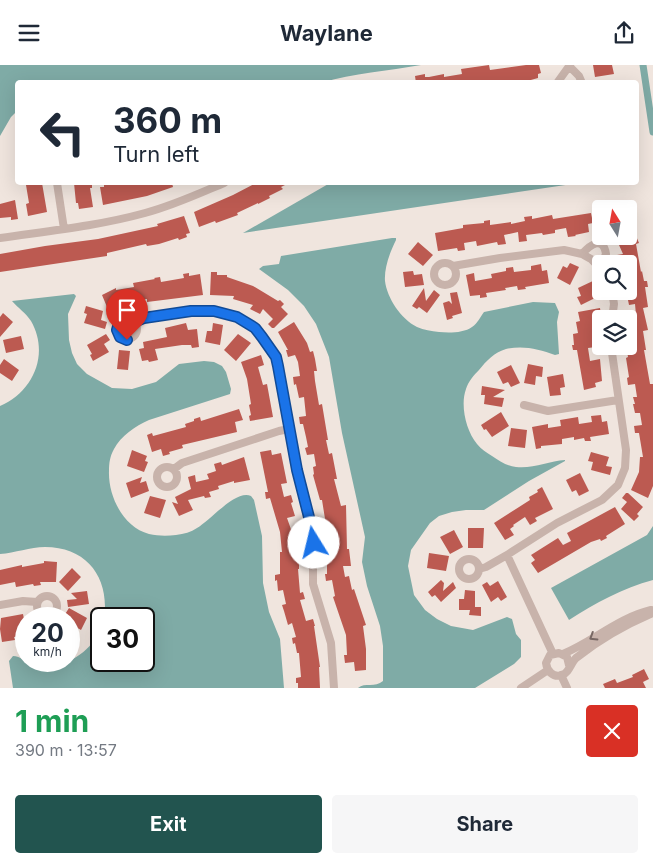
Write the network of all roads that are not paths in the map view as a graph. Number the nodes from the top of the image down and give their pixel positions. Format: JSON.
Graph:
{"nodes":[{"id":1,"x":570,"y":65,"type":"edge"},
{"id":2,"x":559,"y":80,"type":"edge"},
{"id":3,"x":581,"y":80,"type":"edge"},
{"id":4,"x":57,"y":185,"type":"edge"},
{"id":5,"x":219,"y":185,"type":"edge"},
{"id":6,"x":64,"y":229,"type":"junction"},
{"id":7,"x":0,"y":238,"type":"edge"},
{"id":8,"x":582,"y":254,"type":"junction"},
{"id":9,"x":606,"y":255,"type":"edge"},
{"id":10,"x":592,"y":260,"type":"edge"},
{"id":11,"x":453,"y":266,"type":"dead end"},
{"id":12,"x":134,"y":322,"type":"dead end"},
{"id":13,"x":612,"y":355,"type":"edge"},
{"id":14,"x":618,"y":400,"type":"junction"},
{"id":15,"x":524,"y":405,"type":"dead end"},
{"id":16,"x":289,"y":429,"type":"junction"},
{"id":17,"x":174,"y":469,"type":"dead end"},
{"id":18,"x":507,"y":555,"type":"junction"},
{"id":19,"x":479,"y":569,"type":"dead end"},
{"id":20,"x":37,"y":602,"type":"dead end"},
{"id":21,"x":0,"y":605,"type":"edge"},
{"id":22,"x":653,"y":609,"type":"edge"},
{"id":23,"x":653,"y":613,"type":"edge"},
{"id":24,"x":553,"y":654,"type":"junction"},
{"id":25,"x":563,"y":654,"type":"junction"},
{"id":26,"x":570,"y":665,"type":"junction"},
{"id":27,"x":548,"y":671,"type":"junction"},
{"id":28,"x":561,"y":675,"type":"junction"},
{"id":29,"x":334,"y":688,"type":"edge"},
{"id":30,"x":521,"y":688,"type":"edge"},
{"id":31,"x":567,"y":688,"type":"edge"}],
"edges":[{"from":1,"to":2,"type":"street"},
{"from":1,"to":3,"type":"street"},
{"from":4,"to":6,"type":"street"},
{"from":5,"to":6,"type":"street"},
{"from":6,"to":7,"type":"street"},
{"from":8,"to":9,"type":"street"},
{"from":8,"to":10,"type":"street"},
{"from":8,"to":11,"type":"street"},
{"from":12,"to":16,"type":"street"},
{"from":13,"to":14,"type":"street"},
{"from":14,"to":15,"type":"street"},
{"from":14,"to":18,"type":"street"},
{"from":16,"to":17,"type":"street"},
{"from":16,"to":29,"type":"street"},
{"from":18,"to":19,"type":"street"},
{"from":18,"to":24,"type":"street"},
{"from":20,"to":21,"type":"street"},
{"from":22,"to":25,"type":"street","one_way":true},
{"from":23,"to":26,"type":"street"},
{"from":24,"to":25,"type":"street"},
{"from":24,"to":27,"type":"street"},
{"from":25,"to":26,"type":"street"},
{"from":26,"to":28,"type":"street"},
{"from":27,"to":28,"type":"street"},
{"from":27,"to":30,"type":"street"},
{"from":28,"to":31,"type":"street"}]}
